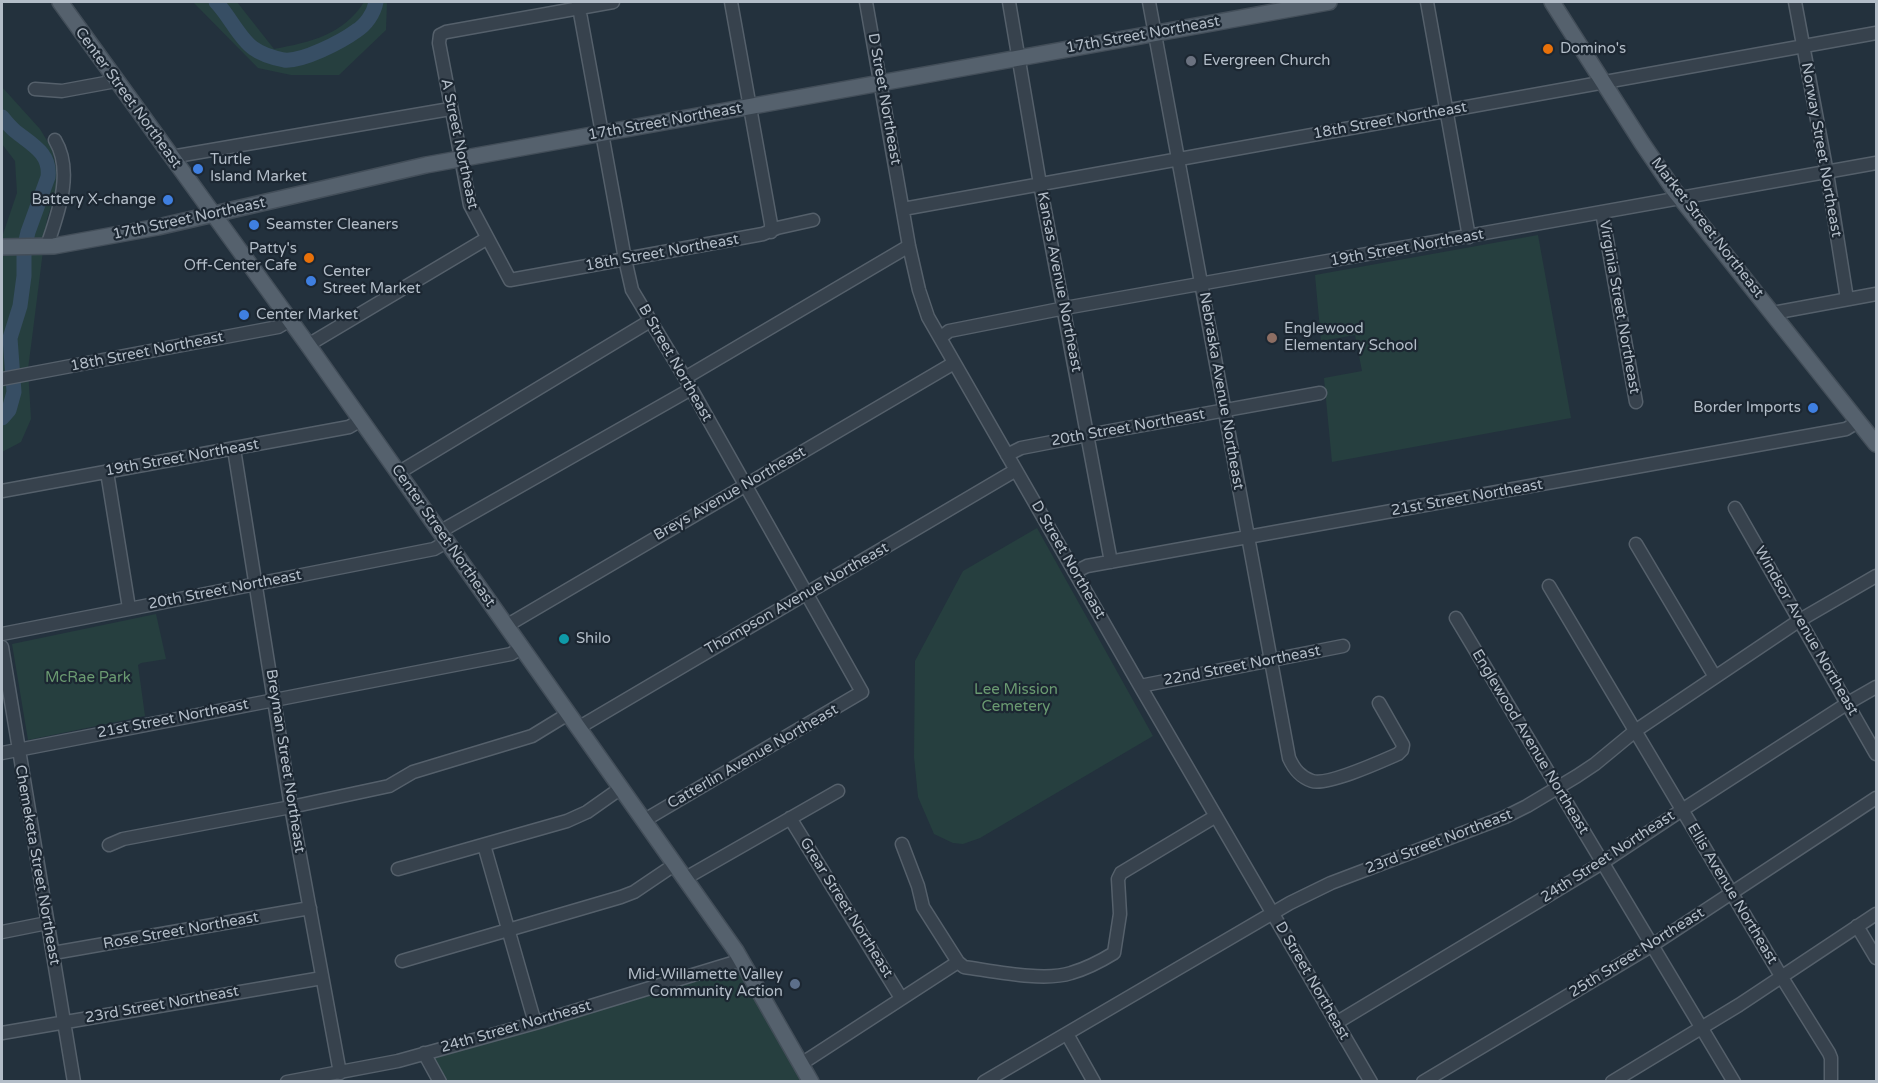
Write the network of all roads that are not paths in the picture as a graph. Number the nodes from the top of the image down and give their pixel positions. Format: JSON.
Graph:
{"nodes":[{"id":1,"x":60,"y":2,"type":"edge"},
{"id":2,"x":613,"y":2,"type":"edge"},
{"id":3,"x":731,"y":2,"type":"edge"},
{"id":4,"x":866,"y":2,"type":"edge"},
{"id":5,"x":1010,"y":2,"type":"edge"},
{"id":6,"x":1149,"y":2,"type":"edge"},
{"id":7,"x":1329,"y":2,"type":"edge"},
{"id":8,"x":1427,"y":2,"type":"edge"},
{"id":9,"x":1552,"y":2,"type":"edge"},
{"id":10,"x":1795,"y":2,"type":"edge"},
{"id":11,"x":578,"y":5,"type":"edge"},
{"id":12,"x":1155,"y":33,"type":"junction"},
{"id":13,"x":1876,"y":33,"type":"edge"},
{"id":14,"x":1802,"y":46,"type":"junction"},
{"id":15,"x":1019,"y":57,"type":"junction"},
{"id":16,"x":116,"y":81,"type":"junction"},
{"id":17,"x":1602,"y":82,"type":"junction"},
{"id":18,"x":880,"y":83,"type":"junction"},
{"id":19,"x":35,"y":89,"type":"dead end"},
{"id":20,"x":751,"y":107,"type":"junction"},
{"id":21,"x":450,"y":110,"type":"junction"},
{"id":22,"x":1448,"y":111,"type":"junction"},
{"id":23,"x":602,"y":133,"type":"junction"},
{"id":24,"x":55,"y":140,"type":"dead end"},
{"id":25,"x":171,"y":157,"type":"junction"},
{"id":26,"x":460,"y":159,"type":"junction"},
{"id":27,"x":1178,"y":159,"type":"junction"},
{"id":28,"x":1876,"y":163,"type":"edge"},
{"id":29,"x":1827,"y":173,"type":"junction"},
{"id":30,"x":1040,"y":184,"type":"junction"},
{"id":31,"x":1681,"y":199,"type":"junction"},
{"id":32,"x":903,"y":209,"type":"junction"},
{"id":33,"x":1602,"y":212,"type":"junction"},
{"id":34,"x":213,"y":216,"type":"junction"},
{"id":35,"x":813,"y":220,"type":"dead end"},
{"id":36,"x":771,"y":232,"type":"junction"},
{"id":37,"x":1469,"y":237,"type":"junction"},
{"id":38,"x":486,"y":239,"type":"junction"},
{"id":39,"x":42,"y":246,"type":"junction"},
{"id":40,"x":909,"y":246,"type":"junction"},
{"id":41,"x":2,"y":247,"type":"edge"},
{"id":42,"x":625,"y":259,"type":"junction"},
{"id":43,"x":510,"y":280,"type":"joint"},
{"id":44,"x":1202,"y":283,"type":"junction"},
{"id":45,"x":1876,"y":294,"type":"edge"},
{"id":46,"x":1847,"y":299,"type":"junction"},
{"id":47,"x":1065,"y":308,"type":"junction"},
{"id":48,"x":1773,"y":313,"type":"junction"},
{"id":49,"x":290,"y":320,"type":"junction"},
{"id":50,"x":650,"y":321,"type":"junction"},
{"id":51,"x":940,"y":338,"type":"junction"},
{"id":52,"x":308,"y":345,"type":"junction"},
{"id":53,"x":954,"y":363,"type":"junction"},
{"id":54,"x":2,"y":379,"type":"edge"},
{"id":55,"x":688,"y":384,"type":"junction"},
{"id":56,"x":1320,"y":393,"type":"dead end"},
{"id":57,"x":1636,"y":402,"type":"dead end"},
{"id":58,"x":1225,"y":411,"type":"junction"},
{"id":59,"x":361,"y":420,"type":"junction"},
{"id":60,"x":1859,"y":421,"type":"junction"},
{"id":61,"x":1088,"y":435,"type":"junction"},
{"id":62,"x":1876,"y":444,"type":"edge"},
{"id":63,"x":234,"y":449,"type":"junction"},
{"id":64,"x":1007,"y":455,"type":"junction"},
{"id":65,"x":1016,"y":470,"type":"junction"},
{"id":66,"x":107,"y":472,"type":"junction"},
{"id":67,"x":398,"y":473,"type":"junction"},
{"id":68,"x":745,"y":485,"type":"junction"},
{"id":69,"x":2,"y":491,"type":"edge"},
{"id":70,"x":1735,"y":508,"type":"dead end"},
{"id":71,"x":444,"y":536,"type":"junction"},
{"id":72,"x":1248,"y":538,"type":"junction"},
{"id":73,"x":1636,"y":544,"type":"dead end"},
{"id":74,"x":1111,"y":562,"type":"junction"},
{"id":75,"x":1075,"y":572,"type":"junction"},
{"id":76,"x":1876,"y":576,"type":"edge"},
{"id":77,"x":256,"y":584,"type":"junction"},
{"id":78,"x":1549,"y":586,"type":"dead end"},
{"id":79,"x":806,"y":594,"type":"junction"},
{"id":80,"x":129,"y":608,"type":"junction"},
{"id":81,"x":1456,"y":618,"type":"dead end"},
{"id":82,"x":1800,"y":620,"type":"junction"},
{"id":83,"x":506,"y":626,"type":"junction"},
{"id":84,"x":2,"y":634,"type":"edge"},
{"id":85,"x":1343,"y":646,"type":"dead end"},
{"id":86,"x":2,"y":647,"type":"edge"},
{"id":87,"x":521,"y":648,"type":"junction"},
{"id":88,"x":1271,"y":661,"type":"junction"},
{"id":89,"x":1715,"y":677,"type":"junction"},
{"id":90,"x":1140,"y":686,"type":"junction"},
{"id":91,"x":1876,"y":687,"type":"edge"},
{"id":92,"x":862,"y":692,"type":"joint"},
{"id":93,"x":275,"y":700,"type":"junction"},
{"id":94,"x":1379,"y":703,"type":"dead end"},
{"id":95,"x":1848,"y":703,"type":"junction"},
{"id":96,"x":568,"y":714,"type":"junction"},
{"id":97,"x":578,"y":728,"type":"junction"},
{"id":98,"x":1635,"y":731,"type":"junction"},
{"id":99,"x":18,"y":750,"type":"junction"},
{"id":100,"x":2,"y":753,"type":"edge"},
{"id":101,"x":1876,"y":754,"type":"edge"},
{"id":102,"x":621,"y":788,"type":"junction"},
{"id":103,"x":1557,"y":789,"type":"junction"},
{"id":104,"x":838,"y":790,"type":"dead end"},
{"id":105,"x":1876,"y":798,"type":"edge"},
{"id":106,"x":291,"y":807,"type":"junction"},
{"id":107,"x":1682,"y":810,"type":"junction"},
{"id":108,"x":1216,"y":816,"type":"junction"},
{"id":109,"x":790,"y":818,"type":"junction"},
{"id":110,"x":643,"y":821,"type":"junction"},
{"id":111,"x":902,"y":844,"type":"dead end"},
{"id":112,"x":109,"y":845,"type":"dead end"},
{"id":113,"x":484,"y":845,"type":"junction"},
{"id":114,"x":1602,"y":863,"type":"junction"},
{"id":115,"x":674,"y":865,"type":"junction"},
{"id":116,"x":398,"y":868,"type":"dead end"},
{"id":117,"x":684,"y":879,"type":"junction"},
{"id":118,"x":1732,"y":893,"type":"junction"},
{"id":119,"x":310,"y":908,"type":"junction"},
{"id":120,"x":1272,"y":913,"type":"junction"},
{"id":121,"x":1876,"y":914,"type":"edge"},
{"id":122,"x":47,"y":923,"type":"junction"},
{"id":123,"x":1857,"y":926,"type":"junction"},
{"id":124,"x":508,"y":930,"type":"junction"},
{"id":125,"x":2,"y":932,"type":"edge"},
{"id":126,"x":1651,"y":946,"type":"junction"},
{"id":127,"x":53,"y":953,"type":"junction"},
{"id":128,"x":1876,"y":958,"type":"edge"},
{"id":129,"x":742,"y":960,"type":"junction"},
{"id":130,"x":402,"y":961,"type":"dead end"},
{"id":131,"x":958,"y":962,"type":"junction"},
{"id":132,"x":1781,"y":976,"type":"junction"},
{"id":133,"x":322,"y":978,"type":"junction"},
{"id":134,"x":901,"y":998,"type":"junction"},
{"id":135,"x":64,"y":1022,"type":"junction"},
{"id":136,"x":535,"y":1023,"type":"junction"},
{"id":137,"x":1336,"y":1023,"type":"junction"},
{"id":138,"x":1702,"y":1028,"type":"junction"},
{"id":139,"x":2,"y":1033,"type":"edge"},
{"id":140,"x":1067,"y":1034,"type":"junction"},
{"id":141,"x":424,"y":1053,"type":"junction"},
{"id":142,"x":801,"y":1064,"type":"junction"},
{"id":143,"x":340,"y":1072,"type":"junction"},
{"id":144,"x":74,"y":1082,"type":"edge"},
{"id":145,"x":287,"y":1082,"type":"edge"},
{"id":146,"x":440,"y":1082,"type":"edge"},
{"id":147,"x":811,"y":1082,"type":"edge"},
{"id":148,"x":984,"y":1082,"type":"edge"},
{"id":149,"x":1094,"y":1082,"type":"edge"},
{"id":150,"x":1371,"y":1082,"type":"edge"},
{"id":151,"x":1423,"y":1082,"type":"edge"},
{"id":152,"x":1612,"y":1082,"type":"edge"},
{"id":153,"x":1734,"y":1082,"type":"edge"},
{"id":154,"x":1831,"y":1082,"type":"edge"}],
"edges":[{"from":1,"to":16,"type":"main road","name":"Center Street Northeast"},
{"from":2,"to":11,"type":"street"},
{"from":3,"to":20,"type":"street"},
{"from":4,"to":18,"type":"street","name":"D Street Northeast"},
{"from":5,"to":15,"type":"street","name":"Kansas Avenue Northeast"},
{"from":6,"to":12,"type":"street","name":"Nebraska Avenue Northeast"},
{"from":7,"to":12,"type":"main road","name":"17th Street Northeast"},
{"from":8,"to":22,"type":"street"},
{"from":9,"to":17,"type":"main road","name":"Market Street Northeast"},
{"from":10,"to":14,"type":"street","name":"Norway Street Northeast"},
{"from":11,"to":21,"type":"street","name":"A Street Northeast"},
{"from":11,"to":23,"type":"street","name":"B Street Northeast"},
{"from":12,"to":15,"type":"main road","name":"17th Street Northeast"},
{"from":12,"to":27,"type":"street","name":"Nebraska Avenue Northeast"},
{"from":13,"to":14,"type":"street","name":"18th Street Northeast"},
{"from":14,"to":17,"type":"street","name":"18th Street Northeast"},
{"from":14,"to":29,"type":"street","name":"Norway Street Northeast"},
{"from":15,"to":18,"type":"main road","name":"17th Street Northeast"},
{"from":15,"to":30,"type":"street","name":"Kansas Avenue Northeast"},
{"from":16,"to":19,"type":"street"},
{"from":16,"to":25,"type":"main road","name":"Center Street Northeast"},
{"from":17,"to":22,"type":"street","name":"18th Street Northeast"},
{"from":17,"to":31,"type":"main road","name":"Market Street Northeast"},
{"from":18,"to":20,"type":"main road","name":"17th Street Northeast"},
{"from":18,"to":32,"type":"street","name":"D Street Northeast"},
{"from":20,"to":23,"type":"main road","name":"17th Street Northeast"},
{"from":20,"to":36,"type":"street"},
{"from":21,"to":25,"type":"street"},
{"from":21,"to":26,"type":"street","name":"A Street Northeast"},
{"from":22,"to":27,"type":"street","name":"18th Street Northeast"},
{"from":22,"to":37,"type":"street"},
{"from":23,"to":26,"type":"main road","name":"17th Street Northeast"},
{"from":23,"to":42,"type":"street","name":"B Street Northeast"},
{"from":24,"to":39,"type":"street"},
{"from":25,"to":34,"type":"main road","name":"Center Street Northeast"},
{"from":26,"to":34,"type":"main road","name":"17th Street Northeast"},
{"from":26,"to":38,"type":"street","name":"A Street Northeast"},
{"from":27,"to":30,"type":"street","name":"18th Street Northeast"},
{"from":27,"to":44,"type":"street","name":"Nebraska Avenue Northeast"},
{"from":28,"to":29,"type":"street","name":"19th Street Northeast"},
{"from":29,"to":31,"type":"street","name":"19th Street Northeast"},
{"from":29,"to":46,"type":"street","name":"Norway Street Northeast"},
{"from":30,"to":32,"type":"street","name":"18th Street Northeast"},
{"from":30,"to":47,"type":"street","name":"Kansas Avenue Northeast"},
{"from":31,"to":33,"type":"street","name":"19th Street Northeast"},
{"from":31,"to":48,"type":"main road","name":"Market Street Northeast"},
{"from":32,"to":40,"type":"street","name":"D Street Northeast"},
{"from":33,"to":37,"type":"street","name":"19th Street Northeast"},
{"from":33,"to":57,"type":"street","name":"Virginia Street Northeast"},
{"from":34,"to":39,"type":"main road","name":"17th Street Northeast"},
{"from":34,"to":49,"type":"main road","name":"Center Street Northeast"},
{"from":35,"to":36,"type":"street","name":"18th Street Northeast"},
{"from":36,"to":42,"type":"street","name":"18th Street Northeast"},
{"from":37,"to":44,"type":"street","name":"19th Street Northeast"},
{"from":38,"to":43,"type":"street","name":"A Street Northeast"},
{"from":38,"to":52,"type":"street"},
{"from":39,"to":41,"type":"main road","name":"17th Street Northeast"},
{"from":40,"to":51,"type":"street","name":"D Street Northeast"},
{"from":40,"to":55,"type":"street","name":"20th Street Northeast"},
{"from":42,"to":43,"type":"street","name":"18th Street Northeast"},
{"from":42,"to":50,"type":"street","name":"B Street Northeast"},
{"from":44,"to":47,"type":"street","name":"19th Street Northeast"},
{"from":44,"to":58,"type":"street","name":"Nebraska Avenue Northeast"},
{"from":45,"to":46,"type":"street"},
{"from":46,"to":48,"type":"street"},
{"from":47,"to":51,"type":"street","name":"19th Street Northeast"},
{"from":47,"to":61,"type":"street","name":"Kansas Avenue Northeast"},
{"from":48,"to":60,"type":"main road","name":"Market Street Northeast"},
{"from":49,"to":52,"type":"main road","name":"Center Street Northeast"},
{"from":49,"to":54,"type":"street","name":"18th Street Northeast"},
{"from":50,"to":55,"type":"street","name":"B Street Northeast"},
{"from":50,"to":67,"type":"street"},
{"from":51,"to":53,"type":"street","name":"D Street Northeast"},
{"from":52,"to":59,"type":"main road","name":"Center Street Northeast"},
{"from":53,"to":64,"type":"street","name":"D Street Northeast"},
{"from":53,"to":68,"type":"street","name":"Breys Avenue Northeast"},
{"from":55,"to":68,"type":"street","name":"B Street Northeast"},
{"from":55,"to":71,"type":"street","name":"20th Street Northeast"},
{"from":56,"to":58,"type":"street","name":"20th Street Northeast"},
{"from":58,"to":61,"type":"street","name":"20th Street Northeast"},
{"from":58,"to":72,"type":"street","name":"Nebraska Avenue Northeast"},
{"from":59,"to":63,"type":"street","name":"19th Street Northeast"},
{"from":59,"to":67,"type":"main road","name":"Center Street Northeast"},
{"from":60,"to":62,"type":"main road","name":"Market Street Northeast"},
{"from":60,"to":72,"type":"street","name":"21st Street Northeast"},
{"from":61,"to":64,"type":"street","name":"20th Street Northeast"},
{"from":61,"to":74,"type":"street","name":"Kansas Avenue Northeast"},
{"from":63,"to":66,"type":"street","name":"19th Street Northeast"},
{"from":63,"to":77,"type":"street","name":"Breyman Street Northeast"},
{"from":64,"to":65,"type":"street","name":"D Street Northeast"},
{"from":65,"to":75,"type":"street","name":"D Street Northeast"},
{"from":65,"to":79,"type":"street","name":"Thompson Avenue Northeast"},
{"from":66,"to":69,"type":"street","name":"19th Street Northeast"},
{"from":66,"to":80,"type":"street"},
{"from":67,"to":71,"type":"main road","name":"Center Street Northeast"},
{"from":68,"to":79,"type":"street","name":"B Street Northeast"},
{"from":68,"to":83,"type":"street","name":"Breys Avenue Northeast"},
{"from":70,"to":82,"type":"street","name":"Windsor Avenue Northeast"},
{"from":71,"to":77,"type":"street","name":"20th Street Northeast"},
{"from":71,"to":83,"type":"main road","name":"Center Street Northeast"},
{"from":72,"to":74,"type":"street","name":"21st Street Northeast"},
{"from":72,"to":88,"type":"street","name":"Nebraska Avenue Northeast"},
{"from":73,"to":89,"type":"street"},
{"from":74,"to":75,"type":"street","name":"21st Street Northeast"},
{"from":75,"to":90,"type":"street","name":"D Street Northeast"},
{"from":76,"to":82,"type":"street","name":"23rd Street Northeast"},
{"from":77,"to":80,"type":"street","name":"20th Street Northeast"},
{"from":77,"to":93,"type":"street","name":"Breyman Street Northeast"},
{"from":78,"to":98,"type":"street","name":"Ellis Avenue Northeast"},
{"from":79,"to":92,"type":"street","name":"B Street Northeast"},
{"from":79,"to":97,"type":"street","name":"Thompson Avenue Northeast"},
{"from":80,"to":84,"type":"street","name":"20th Street Northeast"},
{"from":81,"to":103,"type":"street","name":"Englewood Avenue Northeast"},
{"from":82,"to":89,"type":"street","name":"23rd Street Northeast"},
{"from":82,"to":95,"type":"street","name":"Windsor Avenue Northeast"},
{"from":83,"to":87,"type":"main road","name":"Center Street Northeast"},
{"from":85,"to":88,"type":"street","name":"22nd Street Northeast"},
{"from":86,"to":99,"type":"street","name":"Chemeketa Street Northeast"},
{"from":87,"to":93,"type":"street","name":"21st Street Northeast"},
{"from":87,"to":96,"type":"main road","name":"Center Street Northeast"},
{"from":88,"to":90,"type":"street","name":"22nd Street Northeast"},
{"from":88,"to":94,"type":"street","name":"Nebraska Avenue Northeast"},
{"from":89,"to":98,"type":"street","name":"23rd Street Northeast"},
{"from":90,"to":108,"type":"street","name":"D Street Northeast"},
{"from":91,"to":95,"type":"street","name":"24th Street Northeast"},
{"from":92,"to":110,"type":"street","name":"Catterlin Avenue Northeast"},
{"from":93,"to":99,"type":"street","name":"21st Street Northeast"},
{"from":93,"to":106,"type":"street","name":"Breyman Street Northeast"},
{"from":95,"to":101,"type":"street","name":"Windsor Avenue Northeast"},
{"from":95,"to":107,"type":"street","name":"24th Street Northeast"},
{"from":96,"to":97,"type":"main road","name":"Center Street Northeast"},
{"from":96,"to":106,"type":"street"},
{"from":97,"to":102,"type":"main road","name":"Center Street Northeast"},
{"from":98,"to":103,"type":"street","name":"23rd Street Northeast"},
{"from":98,"to":107,"type":"street","name":"Ellis Avenue Northeast"},
{"from":99,"to":100,"type":"street","name":"21st Street Northeast"},
{"from":99,"to":122,"type":"street","name":"Chemeketa Street Northeast"},
{"from":102,"to":110,"type":"main road","name":"Center Street Northeast"},
{"from":102,"to":113,"type":"street"},
{"from":103,"to":114,"type":"street","name":"Englewood Avenue Northeast"},
{"from":103,"to":120,"type":"street","name":"23rd Street Northeast"},
{"from":104,"to":109,"type":"street"},
{"from":105,"to":118,"type":"street","name":"25th Street Northeast"},
{"from":106,"to":112,"type":"street"},
{"from":106,"to":119,"type":"street","name":"Breyman Street Northeast"},
{"from":107,"to":114,"type":"street","name":"24th Street Northeast"},
{"from":107,"to":118,"type":"street","name":"Ellis Avenue Northeast"},
{"from":108,"to":120,"type":"street","name":"D Street Northeast"},
{"from":108,"to":131,"type":"street"},
{"from":109,"to":117,"type":"street"},
{"from":109,"to":134,"type":"street","name":"Grear Street Northeast"},
{"from":110,"to":115,"type":"main road","name":"Center Street Northeast"},
{"from":111,"to":131,"type":"street"},
{"from":113,"to":116,"type":"street"},
{"from":113,"to":124,"type":"street"},
{"from":114,"to":126,"type":"street","name":"Englewood Avenue Northeast"},
{"from":114,"to":137,"type":"street","name":"24th Street Northeast"},
{"from":115,"to":117,"type":"main road","name":"Center Street Northeast"},
{"from":115,"to":124,"type":"street"},
{"from":117,"to":129,"type":"main road","name":"Center Street Northeast"},
{"from":118,"to":126,"type":"street","name":"25th Street Northeast"},
{"from":118,"to":132,"type":"street","name":"Ellis Avenue Northeast"},
{"from":119,"to":127,"type":"street","name":"Rose Street Northeast"},
{"from":119,"to":133,"type":"street","name":"Breyman Street Northeast"},
{"from":120,"to":137,"type":"street","name":"D Street Northeast"},
{"from":120,"to":140,"type":"street","name":"23rd Street Northeast"},
{"from":121,"to":123,"type":"street"},
{"from":122,"to":125,"type":"street"},
{"from":122,"to":127,"type":"street","name":"Chemeketa Street Northeast"},
{"from":123,"to":128,"type":"street"},
{"from":123,"to":132,"type":"street"},
{"from":124,"to":130,"type":"street"},
{"from":124,"to":136,"type":"street"},
{"from":126,"to":138,"type":"street","name":"Englewood Avenue Northeast"},
{"from":126,"to":151,"type":"street","name":"25th Street Northeast"},
{"from":127,"to":135,"type":"street","name":"Chemeketa Street Northeast"},
{"from":129,"to":136,"type":"street","name":"24th Street Northeast"},
{"from":129,"to":142,"type":"main road","name":"Center Street Northeast"},
{"from":131,"to":134,"type":"street"},
{"from":132,"to":138,"type":"street"},
{"from":132,"to":154,"type":"street","name":"Ellis Avenue Northeast"},
{"from":133,"to":135,"type":"street","name":"23rd Street Northeast"},
{"from":133,"to":143,"type":"street","name":"Breyman Street Northeast"},
{"from":134,"to":142,"type":"street"},
{"from":135,"to":139,"type":"street","name":"23rd Street Northeast"},
{"from":135,"to":144,"type":"street","name":"Chemeketa Street Northeast"},
{"from":136,"to":141,"type":"street","name":"24th Street Northeast"},
{"from":137,"to":150,"type":"street","name":"D Street Northeast"},
{"from":138,"to":152,"type":"street"},
{"from":138,"to":153,"type":"street","name":"Englewood Avenue Northeast"},
{"from":140,"to":148,"type":"street","name":"23rd Street Northeast"},
{"from":140,"to":149,"type":"street"},
{"from":141,"to":143,"type":"street","name":"24th Street Northeast"},
{"from":141,"to":146,"type":"street"},
{"from":142,"to":147,"type":"main road","name":"Center Street Northeast"},
{"from":143,"to":145,"type":"street","name":"24th Street Northeast"}]}
